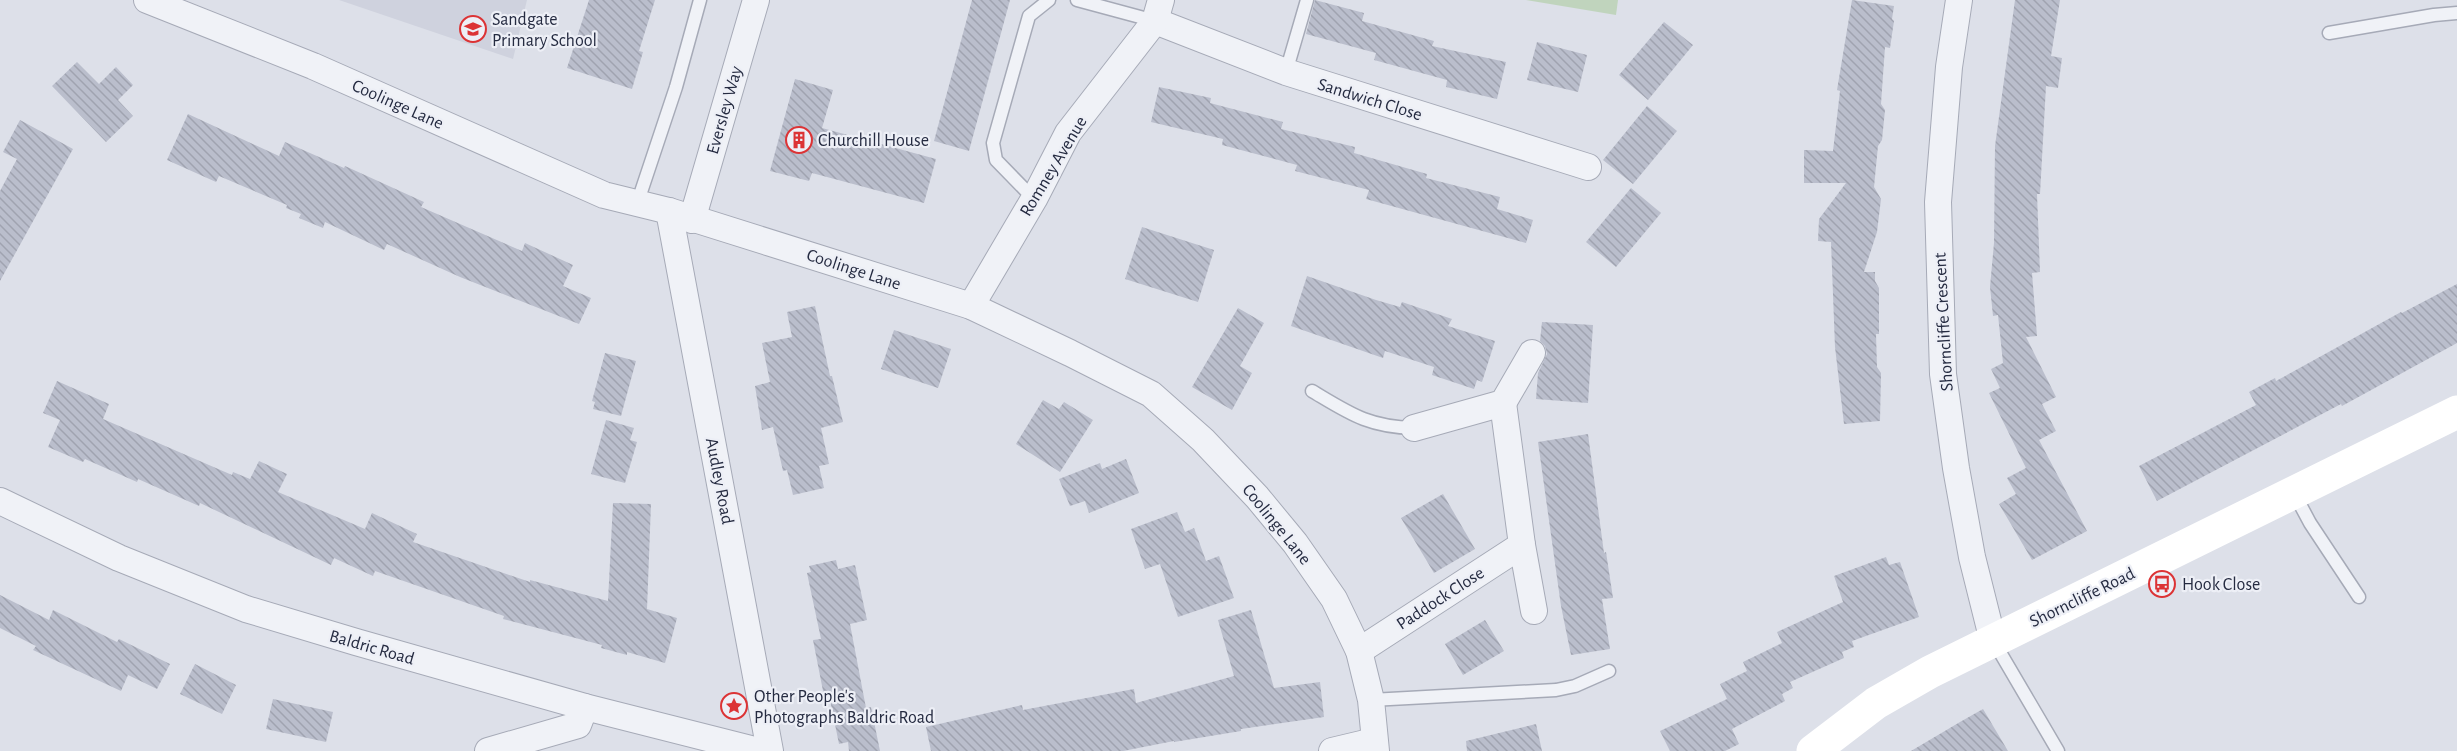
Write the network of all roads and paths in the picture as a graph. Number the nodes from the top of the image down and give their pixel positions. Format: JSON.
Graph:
{"nodes":[{"id":1,"x":147,"y":0,"type":"edge"},
{"id":2,"x":700,"y":0,"type":"edge"},
{"id":3,"x":756,"y":0,"type":"edge"},
{"id":4,"x":1049,"y":0,"type":"edge"},
{"id":5,"x":1077,"y":0,"type":"edge"},
{"id":6,"x":1307,"y":0,"type":"edge"},
{"id":7,"x":1959,"y":0,"type":"edge"},
{"id":8,"x":1158,"y":11,"type":"edge"},
{"id":9,"x":2457,"y":13,"type":"edge"},
{"id":10,"x":2329,"y":33,"type":"dead end"},
{"id":11,"x":1286,"y":72,"type":"junction"},
{"id":12,"x":1588,"y":167,"type":"dead end"},
{"id":13,"x":1034,"y":199,"type":"junction"},
{"id":14,"x":638,"y":204,"type":"junction"},
{"id":15,"x":681,"y":216,"type":"junction"},
{"id":16,"x":971,"y":306,"type":"junction"},
{"id":17,"x":1532,"y":353,"type":"dead end"},
{"id":18,"x":1311,"y":391,"type":"dead end"},
{"id":19,"x":1503,"y":403,"type":"junction"},
{"id":20,"x":2457,"y":411,"type":"edge"},
{"id":21,"x":1414,"y":428,"type":"joint"},
{"id":22,"x":2294,"y":492,"type":"junction"},
{"id":23,"x":0,"y":501,"type":"edge"},
{"id":24,"x":1522,"y":545,"type":"junction"},
{"id":25,"x":2359,"y":597,"type":"dead end"},
{"id":26,"x":1534,"y":611,"type":"dead end"},
{"id":27,"x":1993,"y":641,"type":"junction"},
{"id":28,"x":1359,"y":651,"type":"junction"},
{"id":29,"x":1609,"y":671,"type":"dead end"},
{"id":30,"x":1371,"y":700,"type":"junction"},
{"id":31,"x":585,"y":707,"type":"junction"},
{"id":32,"x":1375,"y":746,"type":"edge"},
{"id":33,"x":1815,"y":750,"type":"edge"},
{"id":34,"x":488,"y":751,"type":"edge"},
{"id":35,"x":759,"y":751,"type":"edge"},
{"id":36,"x":771,"y":751,"type":"edge"},
{"id":37,"x":1332,"y":751,"type":"edge"},
{"id":38,"x":2058,"y":751,"type":"edge"}],
"edges":[{"from":1,"to":14,"type":"street","name":"Coolinge Lane"},
{"from":2,"to":14,"type":"lane"},
{"from":3,"to":15,"type":"street","name":"Eversley Way"},
{"from":4,"to":13,"type":"lane"},
{"from":5,"to":8,"type":"lane"},
{"from":6,"to":11,"type":"lane"},
{"from":7,"to":27,"type":"street","name":"Shorncliffe Crescent"},
{"from":8,"to":11,"type":"street","name":"Sandwich Close"},
{"from":8,"to":13,"type":"street","name":"Romney Avenue"},
{"from":9,"to":10,"type":"lane"},
{"from":11,"to":12,"type":"street","name":"Sandwich Close"},
{"from":13,"to":16,"type":"street","name":"Romney Avenue"},
{"from":14,"to":15,"type":"street","name":"Coolinge Lane"},
{"from":15,"to":16,"type":"street","name":"Coolinge Lane"},
{"from":15,"to":36,"type":"street","name":"Audley Road"},
{"from":16,"to":28,"type":"street","name":"Coolinge Lane"},
{"from":17,"to":19,"type":"street"},
{"from":18,"to":21,"type":"lane"},
{"from":19,"to":21,"type":"street"},
{"from":19,"to":24,"type":"street"},
{"from":20,"to":22,"type":"street","name":"Shorncliffe Road"},
{"from":22,"to":25,"type":"lane"},
{"from":22,"to":27,"type":"street","name":"Shorncliffe Road"},
{"from":23,"to":31,"type":"street","name":"Baldric Road"},
{"from":24,"to":26,"type":"street"},
{"from":24,"to":28,"type":"street","name":"Paddock Close"},
{"from":27,"to":33,"type":"street","name":"Shorncliffe Road"},
{"from":27,"to":38,"type":"lane"},
{"from":28,"to":30,"type":"street","name":"Coolinge Lane"},
{"from":29,"to":30,"type":"lane"},
{"from":30,"to":32,"type":"street","name":"Coolinge Lane"},
{"from":31,"to":34,"type":"street"},
{"from":31,"to":35,"type":"street","name":"Baldric Road"},
{"from":32,"to":37,"type":"street"}]}
